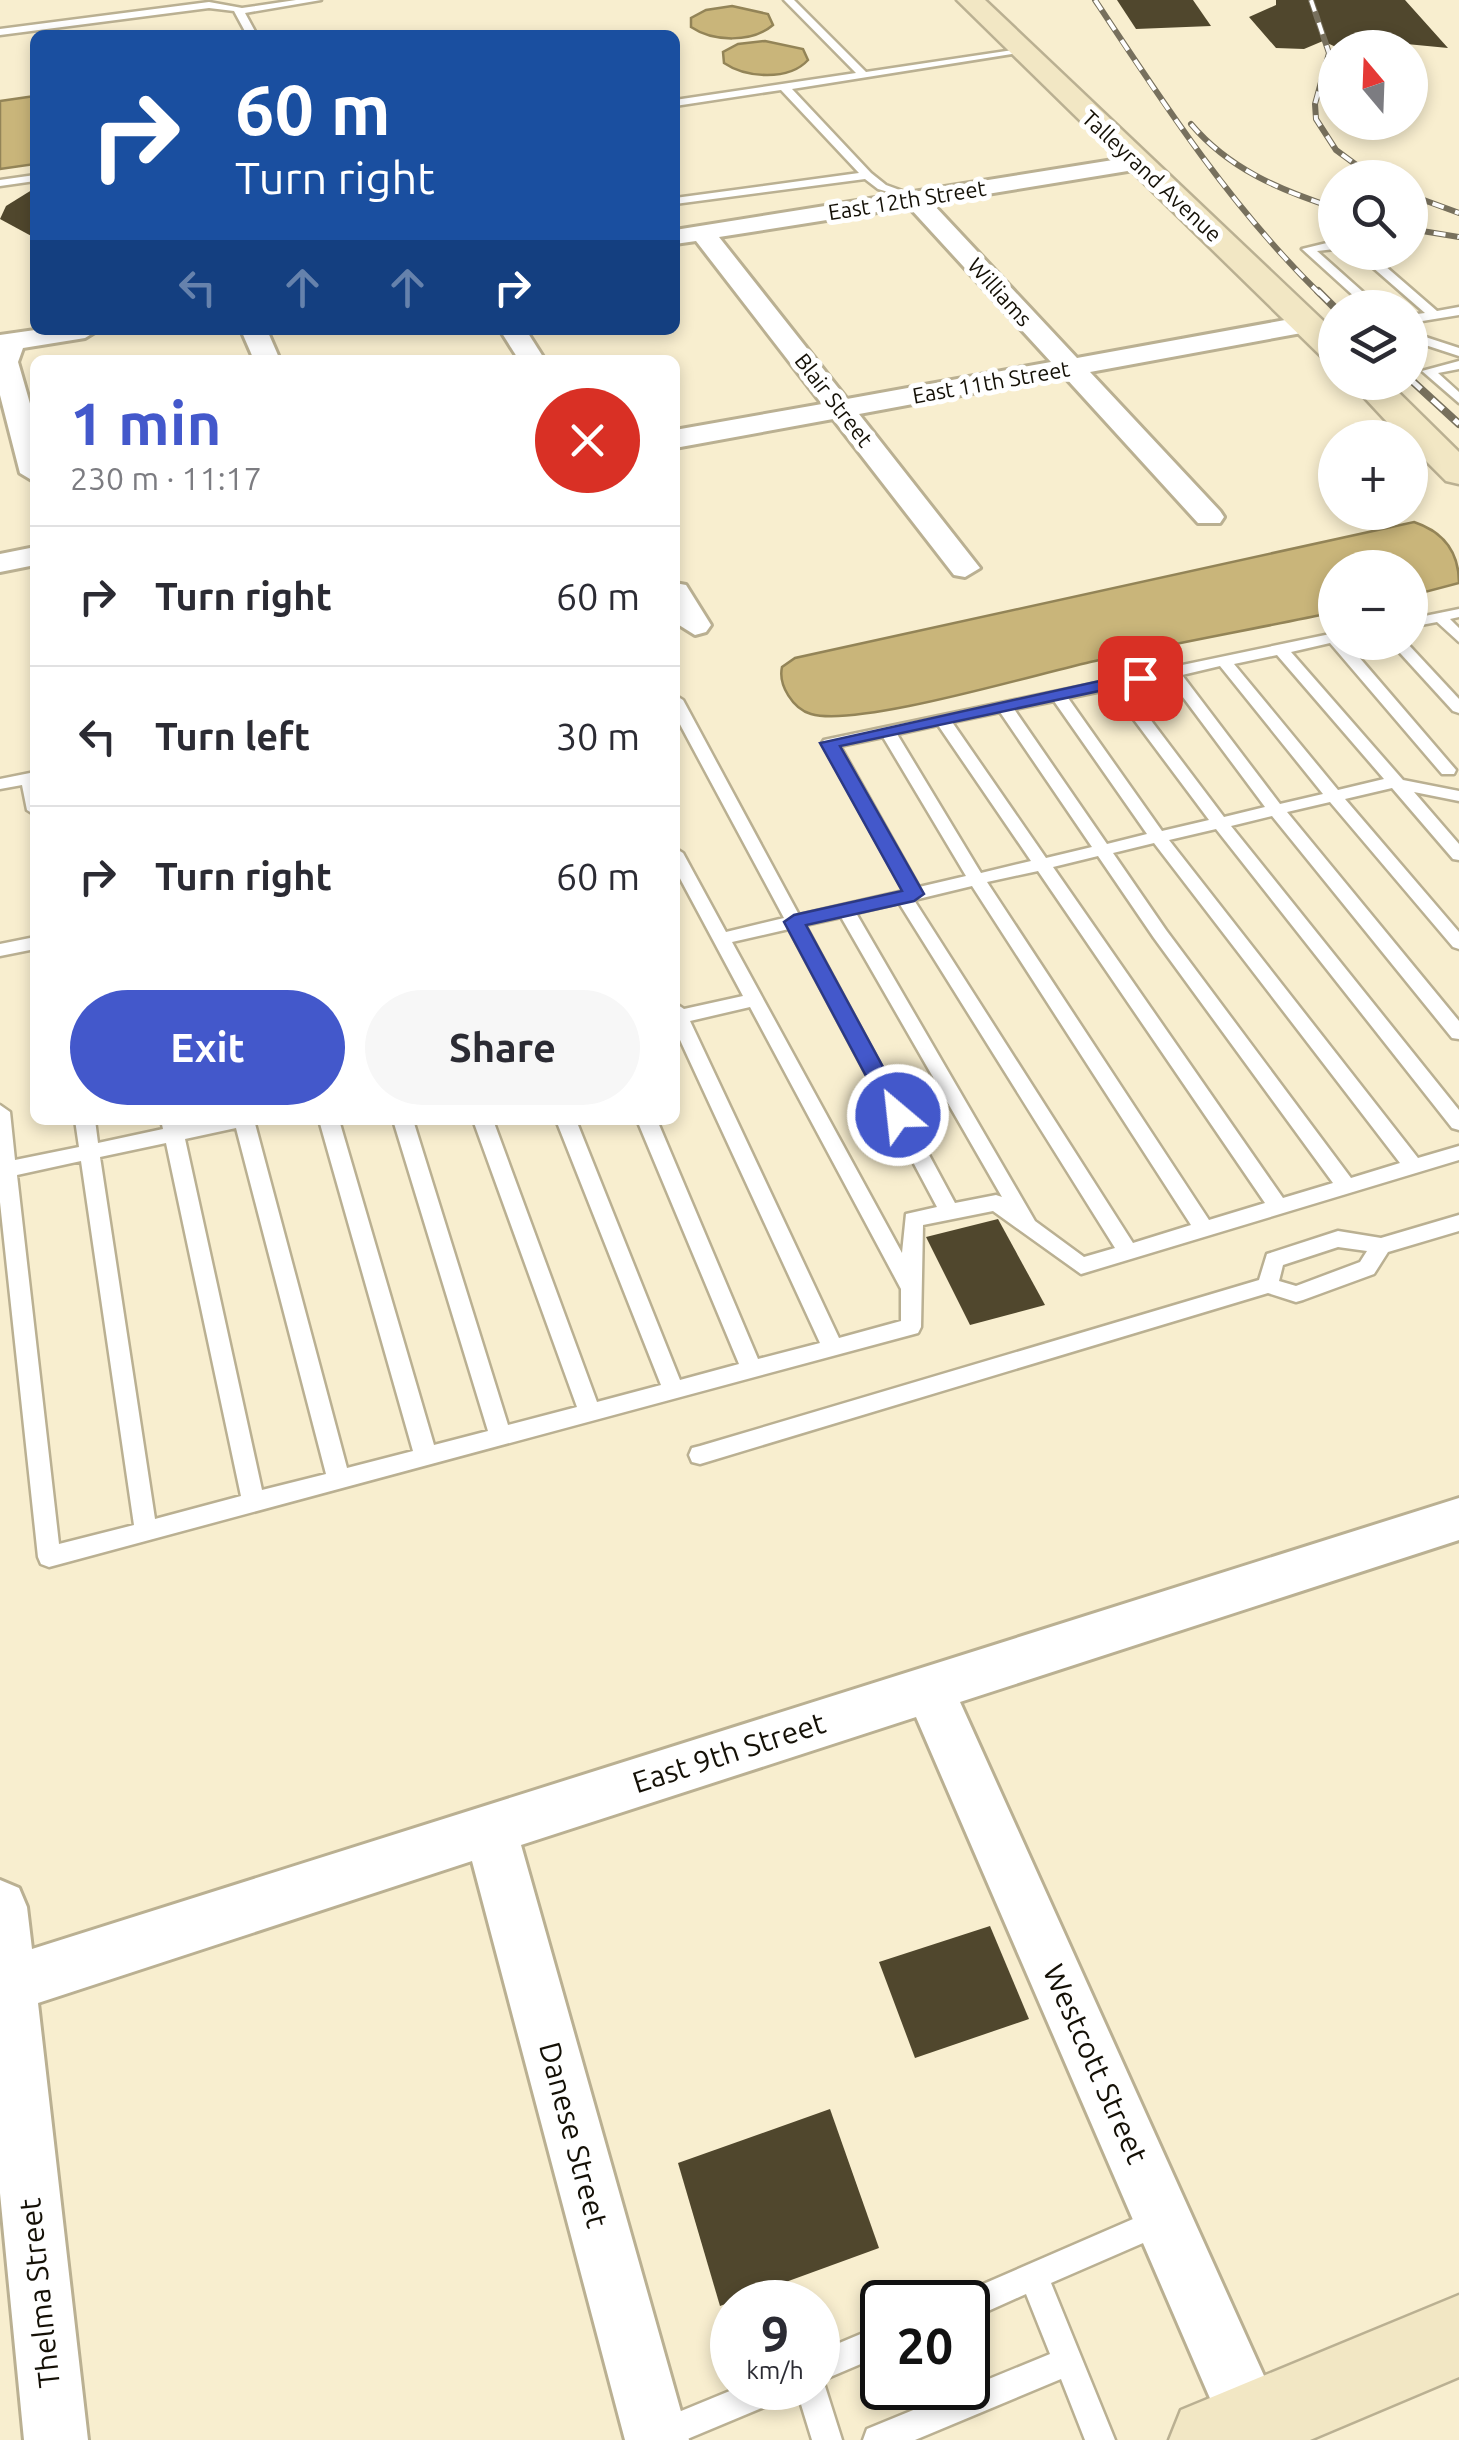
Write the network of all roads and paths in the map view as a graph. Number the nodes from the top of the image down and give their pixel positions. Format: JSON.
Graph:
{"nodes":[{"id":1,"x":316,"y":0,"type":"edge"},
{"id":2,"x":789,"y":0,"type":"edge"},
{"id":3,"x":970,"y":0,"type":"edge"},
{"id":4,"x":239,"y":11,"type":"junction"},
{"id":5,"x":249,"y":30,"type":"edge"},
{"id":6,"x":0,"y":32,"type":"edge"},
{"id":7,"x":1020,"y":52,"type":"junction"},
{"id":8,"x":864,"y":75,"type":"junction"},
{"id":9,"x":784,"y":88,"type":"junction"},
{"id":10,"x":680,"y":102,"type":"edge"},
{"id":11,"x":1138,"y":163,"type":"junction"},
{"id":12,"x":867,"y":174,"type":"junction"},
{"id":13,"x":30,"y":179,"type":"edge"},
{"id":14,"x":0,"y":183,"type":"edge"},
{"id":15,"x":915,"y":198,"type":"junction"},
{"id":16,"x":680,"y":200,"type":"edge"},
{"id":17,"x":688,"y":234,"type":"edge"},
{"id":18,"x":1331,"y":270,"type":"edge"},
{"id":19,"x":1382,"y":270,"type":"edge"},
{"id":20,"x":1355,"y":290,"type":"edge"},
{"id":21,"x":1459,"y":311,"type":"edge"},
{"id":22,"x":1435,"y":315,"type":"junction"},
{"id":23,"x":1428,"y":316,"type":"edge"},
{"id":24,"x":1318,"y":323,"type":"edge"},
{"id":25,"x":1318,"y":326,"type":"edge"},
{"id":26,"x":52,"y":335,"type":"edge"},
{"id":27,"x":6,"y":342,"type":"edge"},
{"id":28,"x":1428,"y":344,"type":"edge"},
{"id":29,"x":1458,"y":357,"type":"edge"},
{"id":30,"x":1068,"y":368,"type":"junction"},
{"id":31,"x":1459,"y":399,"type":"edge"},
{"id":32,"x":1385,"y":400,"type":"edge"},
{"id":33,"x":841,"y":409,"type":"junction"},
{"id":34,"x":680,"y":438,"type":"edge"},
{"id":35,"x":30,"y":455,"type":"edge"},
{"id":36,"x":1459,"y":473,"type":"edge"},
{"id":37,"x":1209,"y":517,"type":"dead end"},
{"id":38,"x":30,"y":557,"type":"edge"},
{"id":39,"x":0,"y":563,"type":"edge"},
{"id":40,"x":965,"y":568,"type":"dead end"},
{"id":41,"x":680,"y":600,"type":"edge"},
{"id":42,"x":1459,"y":613,"type":"edge"},
{"id":43,"x":1440,"y":617,"type":"junction"},
{"id":44,"x":1428,"y":619,"type":"edge"},
{"id":45,"x":695,"y":625,"type":"dead end"},
{"id":46,"x":1459,"y":637,"type":"edge"},
{"id":47,"x":1318,"y":643,"type":"edge"},
{"id":48,"x":1280,"y":649,"type":"junction"},
{"id":49,"x":1354,"y":660,"type":"edge"},
{"id":50,"x":1413,"y":660,"type":"edge"},
{"id":51,"x":1224,"y":661,"type":"junction"},
{"id":52,"x":1171,"y":671,"type":"junction"},
{"id":53,"x":1114,"y":683,"type":"junction"},
{"id":54,"x":1058,"y":695,"type":"junction"},
{"id":55,"x":1004,"y":706,"type":"junction"},
{"id":56,"x":1459,"y":708,"type":"edge"},
{"id":57,"x":680,"y":709,"type":"edge"},
{"id":58,"x":942,"y":720,"type":"junction"},
{"id":59,"x":887,"y":731,"type":"junction"},
{"id":60,"x":1454,"y":768,"type":"edge"},
{"id":61,"x":30,"y":778,"type":"edge"},
{"id":62,"x":1391,"y":783,"type":"junction"},
{"id":63,"x":0,"y":784,"type":"edge"},
{"id":64,"x":1459,"y":796,"type":"edge"},
{"id":65,"x":1336,"y":797,"type":"junction"},
{"id":66,"x":1276,"y":810,"type":"junction"},
{"id":67,"x":1220,"y":822,"type":"junction"},
{"id":68,"x":1158,"y":837,"type":"junction"},
{"id":69,"x":1104,"y":850,"type":"junction"},
{"id":70,"x":1459,"y":856,"type":"edge"},
{"id":71,"x":680,"y":863,"type":"edge"},
{"id":72,"x":1040,"y":865,"type":"junction"},
{"id":73,"x":977,"y":880,"type":"junction"},
{"id":74,"x":909,"y":896,"type":"junction"},
{"id":75,"x":846,"y":910,"type":"junction"},
{"id":76,"x":794,"y":922,"type":"junction"},
{"id":77,"x":720,"y":939,"type":"junction"},
{"id":78,"x":1459,"y":942,"type":"edge"},
{"id":79,"x":30,"y":944,"type":"edge"},
{"id":80,"x":0,"y":950,"type":"edge"},
{"id":81,"x":753,"y":1000,"type":"junction"},
{"id":82,"x":680,"y":1013,"type":"edge"},
{"id":83,"x":680,"y":1022,"type":"edge"},
{"id":84,"x":1459,"y":1033,"type":"edge"},
{"id":85,"x":0,"y":1112,"type":"edge"},
{"id":86,"x":1459,"y":1123,"type":"edge"},
{"id":87,"x":86,"y":1125,"type":"edge"},
{"id":88,"x":243,"y":1125,"type":"edge"},
{"id":89,"x":330,"y":1125,"type":"edge"},
{"id":90,"x":405,"y":1125,"type":"edge"},
{"id":91,"x":485,"y":1125,"type":"edge"},
{"id":92,"x":568,"y":1125,"type":"edge"},
{"id":93,"x":649,"y":1125,"type":"edge"},
{"id":94,"x":172,"y":1126,"type":"edge"},
{"id":95,"x":90,"y":1151,"type":"junction"},
{"id":96,"x":1459,"y":1154,"type":"edge"},
{"id":97,"x":1414,"y":1167,"type":"junction"},
{"id":98,"x":8,"y":1168,"type":"junction"},
{"id":99,"x":1347,"y":1186,"type":"junction"},
{"id":100,"x":1278,"y":1207,"type":"junction"},
{"id":101,"x":950,"y":1212,"type":"junction"},
{"id":102,"x":1459,"y":1223,"type":"edge"},
{"id":103,"x":1030,"y":1228,"type":"junction"},
{"id":104,"x":1204,"y":1230,"type":"junction"},
{"id":105,"x":1380,"y":1246,"type":"junction"},
{"id":106,"x":1128,"y":1252,"type":"junction"},
{"id":107,"x":1268,"y":1285,"type":"junction"},
{"id":108,"x":912,"y":1290,"type":"junction"},
{"id":109,"x":834,"y":1349,"type":"junction"},
{"id":110,"x":752,"y":1370,"type":"junction"},
{"id":111,"x":674,"y":1391,"type":"junction"},
{"id":112,"x":590,"y":1414,"type":"junction"},
{"id":113,"x":501,"y":1437,"type":"junction"},
{"id":114,"x":700,"y":1455,"type":"dead end"},
{"id":115,"x":426,"y":1458,"type":"junction"},
{"id":116,"x":338,"y":1480,"type":"junction"},
{"id":117,"x":254,"y":1503,"type":"junction"},
{"id":118,"x":1459,"y":1518,"type":"edge"},
{"id":119,"x":146,"y":1531,"type":"junction"},
{"id":120,"x":929,"y":1689,"type":"junction"},
{"id":121,"x":490,"y":1830,"type":"junction"},
{"id":122,"x":0,"y":1907,"type":"edge"},
{"id":123,"x":3,"y":1986,"type":"edge"},
{"id":124,"x":1164,"y":2220,"type":"junction"},
{"id":125,"x":1034,"y":2277,"type":"junction"},
{"id":126,"x":990,"y":2296,"type":"edge"},
{"id":127,"x":1459,"y":2336,"type":"edge"},
{"id":128,"x":1068,"y":2360,"type":"junction"},
{"id":129,"x":721,"y":2410,"type":"edge"},
{"id":130,"x":818,"y":2410,"type":"edge"},
{"id":131,"x":1242,"y":2434,"type":"edge"},
{"id":132,"x":656,"y":2438,"type":"edge"},
{"id":133,"x":56,"y":2440,"type":"edge"},
{"id":134,"x":827,"y":2440,"type":"edge"},
{"id":135,"x":878,"y":2440,"type":"edge"},
{"id":136,"x":1100,"y":2440,"type":"edge"}],
"edges":[{"from":1,"to":4,"type":"lane"},
{"from":2,"to":8,"type":"lane"},
{"from":3,"to":7,"type":"street","name":"Talleyrand Avenue"},
{"from":4,"to":5,"type":"lane"},
{"from":4,"to":6,"type":"lane"},
{"from":7,"to":8,"type":"lane"},
{"from":7,"to":11,"type":"street","name":"Talleyrand Avenue"},
{"from":8,"to":9,"type":"lane"},
{"from":9,"to":10,"type":"lane"},
{"from":9,"to":12,"type":"lane"},
{"from":11,"to":15,"type":"street","name":"East 12th Street"},
{"from":11,"to":24,"type":"street","name":"Talleyrand Avenue"},
{"from":12,"to":15,"type":"lane"},
{"from":12,"to":16,"type":"lane"},
{"from":13,"to":14,"type":"lane"},
{"from":15,"to":17,"type":"street","name":"East 12th Street"},
{"from":15,"to":30,"type":"street","name":"Williams"},
{"from":17,"to":33,"type":"street","name":"Blair Street"},
{"from":18,"to":20,"type":"lane"},
{"from":19,"to":22,"type":"lane"},
{"from":21,"to":22,"type":"lane"},
{"from":22,"to":23,"type":"lane"},
{"from":25,"to":30,"type":"street","name":"East 11th Street"},
{"from":26,"to":27,"type":"street"},
{"from":27,"to":35,"type":"street"},
{"from":28,"to":29,"type":"lane"},
{"from":29,"to":31,"type":"lane"},
{"from":30,"to":33,"type":"street","name":"East 11th Street"},
{"from":30,"to":37,"type":"street","name":"Williams"},
{"from":32,"to":36,"type":"street"},
{"from":33,"to":34,"type":"street","name":"East 11th Street"},
{"from":33,"to":40,"type":"street","name":"Blair Street"},
{"from":38,"to":39,"type":"street"},
{"from":41,"to":45,"type":"street"},
{"from":42,"to":43,"type":"lane"},
{"from":43,"to":44,"type":"lane"},
{"from":43,"to":46,"type":"lane"},
{"from":47,"to":48,"type":"lane"},
{"from":48,"to":51,"type":"lane"},
{"from":48,"to":62,"type":"lane"},
{"from":49,"to":60,"type":"lane"},
{"from":50,"to":56,"type":"lane"},
{"from":51,"to":52,"type":"lane"},
{"from":51,"to":65,"type":"lane"},
{"from":52,"to":53,"type":"lane"},
{"from":52,"to":66,"type":"lane"},
{"from":53,"to":54,"type":"lane"},
{"from":53,"to":67,"type":"lane"},
{"from":54,"to":55,"type":"lane"},
{"from":54,"to":68,"type":"lane"},
{"from":55,"to":58,"type":"lane"},
{"from":55,"to":69,"type":"lane"},
{"from":57,"to":76,"type":"lane"},
{"from":58,"to":59,"type":"lane"},
{"from":58,"to":72,"type":"lane"},
{"from":59,"to":73,"type":"lane"},
{"from":59,"to":74,"type":"lane"},
{"from":60,"to":62,"type":"lane"},
{"from":61,"to":63,"type":"lane"},
{"from":62,"to":64,"type":"lane"},
{"from":62,"to":65,"type":"lane"},
{"from":62,"to":70,"type":"lane"},
{"from":65,"to":66,"type":"lane"},
{"from":65,"to":78,"type":"lane"},
{"from":66,"to":67,"type":"lane"},
{"from":66,"to":84,"type":"lane"},
{"from":67,"to":68,"type":"lane"},
{"from":67,"to":86,"type":"lane"},
{"from":68,"to":69,"type":"lane"},
{"from":68,"to":97,"type":"lane"},
{"from":69,"to":72,"type":"lane"},
{"from":69,"to":99,"type":"lane"},
{"from":71,"to":77,"type":"lane"},
{"from":72,"to":73,"type":"lane"},
{"from":72,"to":100,"type":"lane"},
{"from":73,"to":74,"type":"lane"},
{"from":73,"to":104,"type":"lane"},
{"from":74,"to":75,"type":"lane"},
{"from":74,"to":106,"type":"lane"},
{"from":75,"to":76,"type":"lane"},
{"from":75,"to":103,"type":"lane"},
{"from":76,"to":77,"type":"lane"},
{"from":76,"to":101,"type":"lane"},
{"from":77,"to":81,"type":"lane"},
{"from":79,"to":80,"type":"lane"},
{"from":81,"to":82,"type":"lane"},
{"from":81,"to":108,"type":"lane"},
{"from":83,"to":109,"type":"lane"},
{"from":85,"to":98,"type":"lane"},
{"from":87,"to":95,"type":"lane"},
{"from":88,"to":116,"type":"lane"},
{"from":89,"to":115,"type":"lane"},
{"from":90,"to":113,"type":"lane"},
{"from":91,"to":112,"type":"lane"},
{"from":92,"to":111,"type":"lane"},
{"from":93,"to":110,"type":"lane"},
{"from":94,"to":95,"type":"lane"},
{"from":94,"to":117,"type":"lane"},
{"from":95,"to":98,"type":"lane"},
{"from":95,"to":119,"type":"lane"},
{"from":96,"to":97,"type":"lane"},
{"from":97,"to":99,"type":"lane"},
{"from":98,"to":119,"type":"lane"},
{"from":99,"to":100,"type":"lane"},
{"from":100,"to":104,"type":"lane"},
{"from":101,"to":103,"type":"lane"},
{"from":101,"to":108,"type":"lane"},
{"from":102,"to":105,"type":"lane"},
{"from":103,"to":106,"type":"lane"},
{"from":104,"to":106,"type":"lane"},
{"from":105,"to":107,"type":"lane"},
{"from":105,"to":107,"type":"lane"},
{"from":107,"to":114,"type":"lane"},
{"from":108,"to":109,"type":"lane"},
{"from":109,"to":110,"type":"lane"},
{"from":110,"to":111,"type":"lane"},
{"from":111,"to":112,"type":"lane"},
{"from":112,"to":113,"type":"lane"},
{"from":113,"to":115,"type":"lane"},
{"from":115,"to":116,"type":"lane"},
{"from":116,"to":117,"type":"lane"},
{"from":117,"to":119,"type":"lane"},
{"from":118,"to":120,"type":"street","name":"East 9th Street"},
{"from":120,"to":121,"type":"street","name":"East 9th Street"},
{"from":120,"to":124,"type":"street","name":"Westcott Street"},
{"from":121,"to":123,"type":"street","name":"East 9th Street"},
{"from":121,"to":132,"type":"street","name":"Danese Street"},
{"from":122,"to":123,"type":"street","name":"Thelma Street"},
{"from":123,"to":133,"type":"street","name":"Thelma Street"},
{"from":124,"to":125,"type":"lane"},
{"from":124,"to":131,"type":"street","name":"Westcott Street"},
{"from":125,"to":126,"type":"lane"},
{"from":125,"to":128,"type":"lane"},
{"from":127,"to":131,"type":"street"},
{"from":128,"to":135,"type":"lane"},
{"from":128,"to":136,"type":"lane"},
{"from":129,"to":132,"type":"lane"},
{"from":130,"to":134,"type":"lane"}]}
